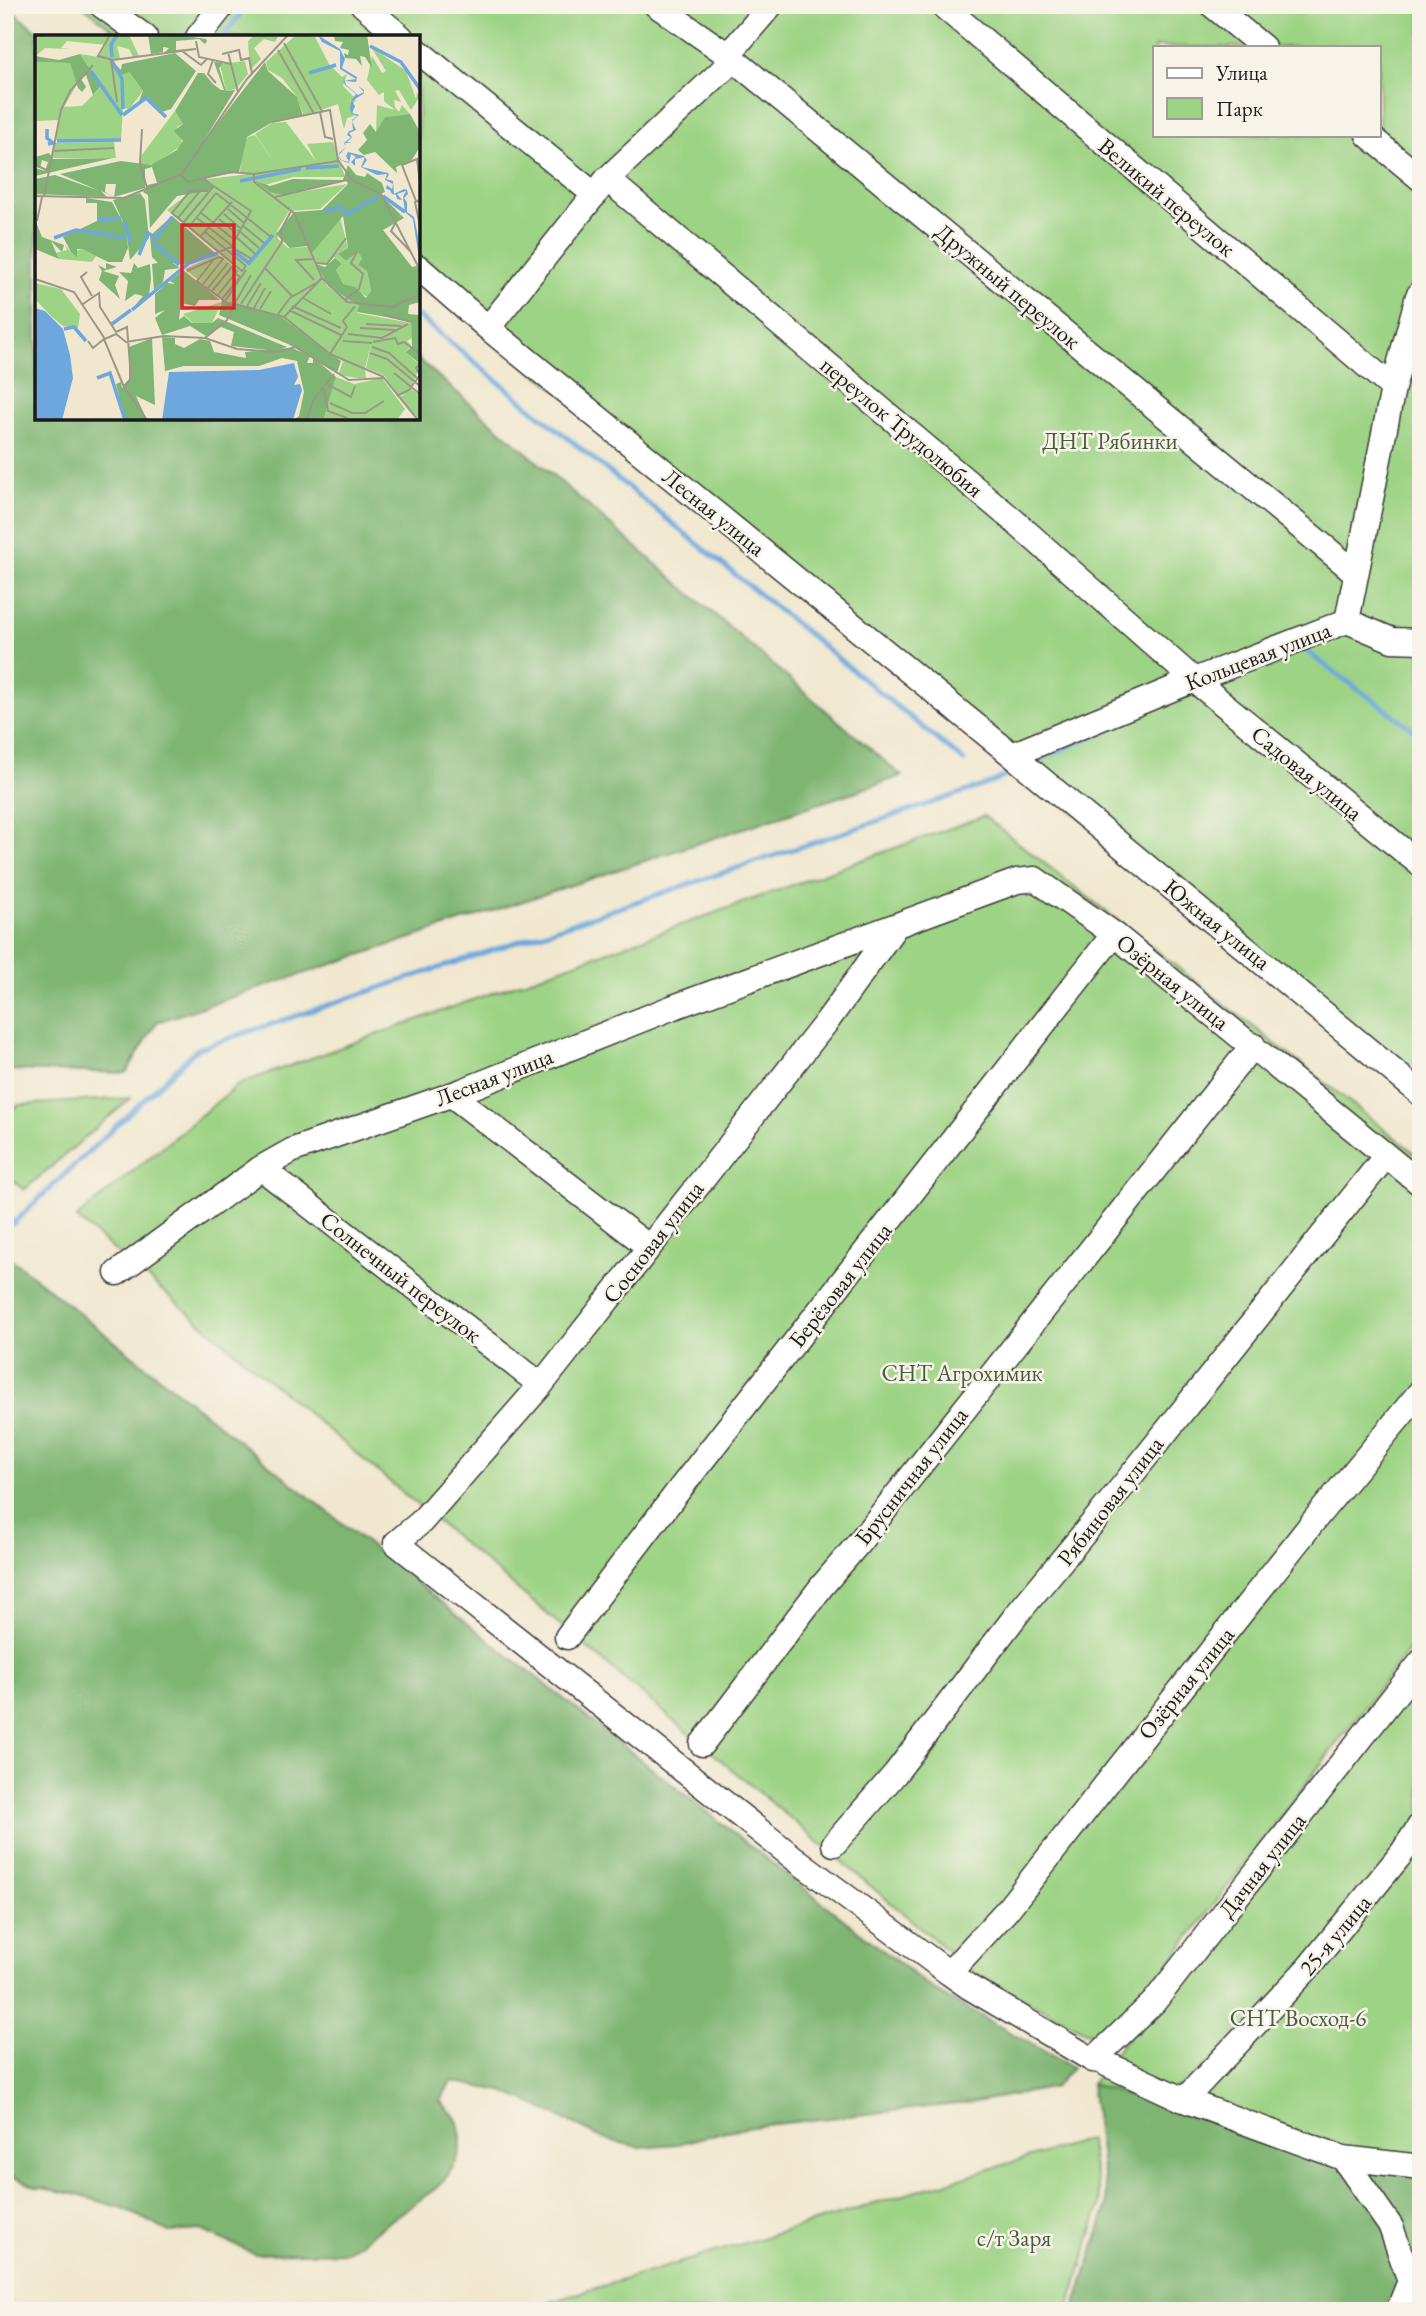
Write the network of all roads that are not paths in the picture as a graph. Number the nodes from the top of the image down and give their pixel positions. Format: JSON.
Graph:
{"nodes":[{"id":1,"x":101,"y":5,"type":"edge"},
{"id":2,"x":223,"y":5,"type":"edge"},
{"id":3,"x":363,"y":5,"type":"edge"},
{"id":4,"x":656,"y":5,"type":"edge"},
{"id":5,"x":771,"y":5,"type":"edge"},
{"id":6,"x":942,"y":5,"type":"edge"},
{"id":7,"x":1212,"y":5,"type":"edge"},
{"id":8,"x":142,"y":35,"type":"edge"},
{"id":9,"x":200,"y":35,"type":"edge"},
{"id":10,"x":399,"y":35,"type":"edge"},
{"id":11,"x":1262,"y":46,"type":"edge"},
{"id":12,"x":420,"y":52,"type":"edge"},
{"id":13,"x":728,"y":55,"type":"junction"},
{"id":14,"x":1369,"y":136,"type":"edge"},
{"id":15,"x":1421,"y":179,"type":"edge"},
{"id":16,"x":601,"y":187,"type":"junction"},
{"id":17,"x":420,"y":269,"type":"edge"},
{"id":18,"x":1420,"y":296,"type":"edge"},
{"id":19,"x":488,"y":328,"type":"junction"},
{"id":20,"x":1393,"y":388,"type":"junction"},
{"id":21,"x":1356,"y":573,"type":"junction"},
{"id":22,"x":1348,"y":621,"type":"junction"},
{"id":23,"x":1421,"y":641,"type":"edge"},
{"id":24,"x":1194,"y":680,"type":"junction"},
{"id":25,"x":1012,"y":755,"type":"junction"},
{"id":26,"x":1421,"y":865,"type":"edge"},
{"id":27,"x":895,"y":927,"type":"junction"},
{"id":28,"x":1114,"y":934,"type":"junction"},
{"id":29,"x":1253,"y":1045,"type":"junction"},
{"id":30,"x":462,"y":1091,"type":"junction"},
{"id":31,"x":1421,"y":1094,"type":"edge"},
{"id":32,"x":1385,"y":1157,"type":"junction"},
{"id":33,"x":261,"y":1168,"type":"junction"},
{"id":34,"x":1421,"y":1184,"type":"edge"},
{"id":35,"x":649,"y":1247,"type":"junction"},
{"id":36,"x":117,"y":1273,"type":"dead end"},
{"id":37,"x":541,"y":1385,"type":"junction"},
{"id":38,"x":1421,"y":1391,"type":"edge"},
{"id":39,"x":567,"y":1637,"type":"dead end"},
{"id":40,"x":1421,"y":1662,"type":"edge"},
{"id":41,"x":702,"y":1744,"type":"dead end"},
{"id":42,"x":1421,"y":1825,"type":"edge"},
{"id":43,"x":834,"y":1844,"type":"dead end"},
{"id":44,"x":949,"y":1973,"type":"junction"},
{"id":45,"x":1093,"y":2060,"type":"junction"},
{"id":46,"x":1184,"y":2100,"type":"junction"},
{"id":47,"x":1343,"y":2158,"type":"junction"},
{"id":48,"x":1421,"y":2167,"type":"edge"},
{"id":49,"x":1398,"y":2311,"type":"edge"}],
"edges":[{"from":1,"to":8,"type":"street"},
{"from":2,"to":9,"type":"street"},
{"from":3,"to":10,"type":"street"},
{"from":4,"to":13,"type":"street","name":"Дружный переулок"},
{"from":5,"to":13,"type":"street"},
{"from":6,"to":20,"type":"street","name":"Великий переулок"},
{"from":7,"to":11,"type":"street"},
{"from":12,"to":16,"type":"street","name":"переулок Трудолюбия"},
{"from":13,"to":16,"type":"street"},
{"from":13,"to":21,"type":"street","name":"Дружный переулок"},
{"from":14,"to":15,"type":"street"},
{"from":16,"to":19,"type":"street"},
{"from":16,"to":24,"type":"street","name":"переулок Трудолюбия"},
{"from":17,"to":19,"type":"street","name":"Лесная улица"},
{"from":18,"to":20,"type":"street","name":"Кольцевая улица"},
{"from":19,"to":25,"type":"street","name":"Лесная улица"},
{"from":20,"to":21,"type":"street","name":"Кольцевая улица"},
{"from":21,"to":22,"type":"street","name":"Кольцевая улица"},
{"from":22,"to":23,"type":"street"},
{"from":22,"to":24,"type":"street","name":"Кольцевая улица"},
{"from":24,"to":25,"type":"street","name":"Кольцевая улица"},
{"from":24,"to":26,"type":"street","name":"Садовая улица"},
{"from":25,"to":31,"type":"street","name":"Южная улица"},
{"from":27,"to":28,"type":"street","name":"Озёрная улица"},
{"from":27,"to":30,"type":"street","name":"Лесная улица"},
{"from":27,"to":35,"type":"street","name":"Сосновая улица"},
{"from":28,"to":29,"type":"street","name":"Озёрная улица"},
{"from":28,"to":39,"type":"street","name":"Берёзовая улица"},
{"from":29,"to":32,"type":"street","name":"Озёрная улица"},
{"from":29,"to":41,"type":"street","name":"Брусничная улица"},
{"from":30,"to":33,"type":"street","name":"Лесная улица"},
{"from":30,"to":35,"type":"street"},
{"from":32,"to":34,"type":"street","name":"Озёрная улица"},
{"from":32,"to":43,"type":"street","name":"Рябиновая улица"},
{"from":33,"to":36,"type":"street","name":"Лесная улица"},
{"from":33,"to":37,"type":"street","name":"Солнечный переулок"},
{"from":35,"to":37,"type":"street","name":"Сосновая улица"},
{"from":37,"to":44,"type":"street","name":"Сосновая улица"},
{"from":38,"to":44,"type":"street","name":"Озёрная улица"},
{"from":40,"to":45,"type":"street","name":"Дачная улица"},
{"from":42,"to":46,"type":"street","name":"25-я улица"},
{"from":44,"to":45,"type":"street"},
{"from":45,"to":46,"type":"street"},
{"from":46,"to":47,"type":"street"},
{"from":47,"to":48,"type":"street"},
{"from":47,"to":49,"type":"street"}]}
